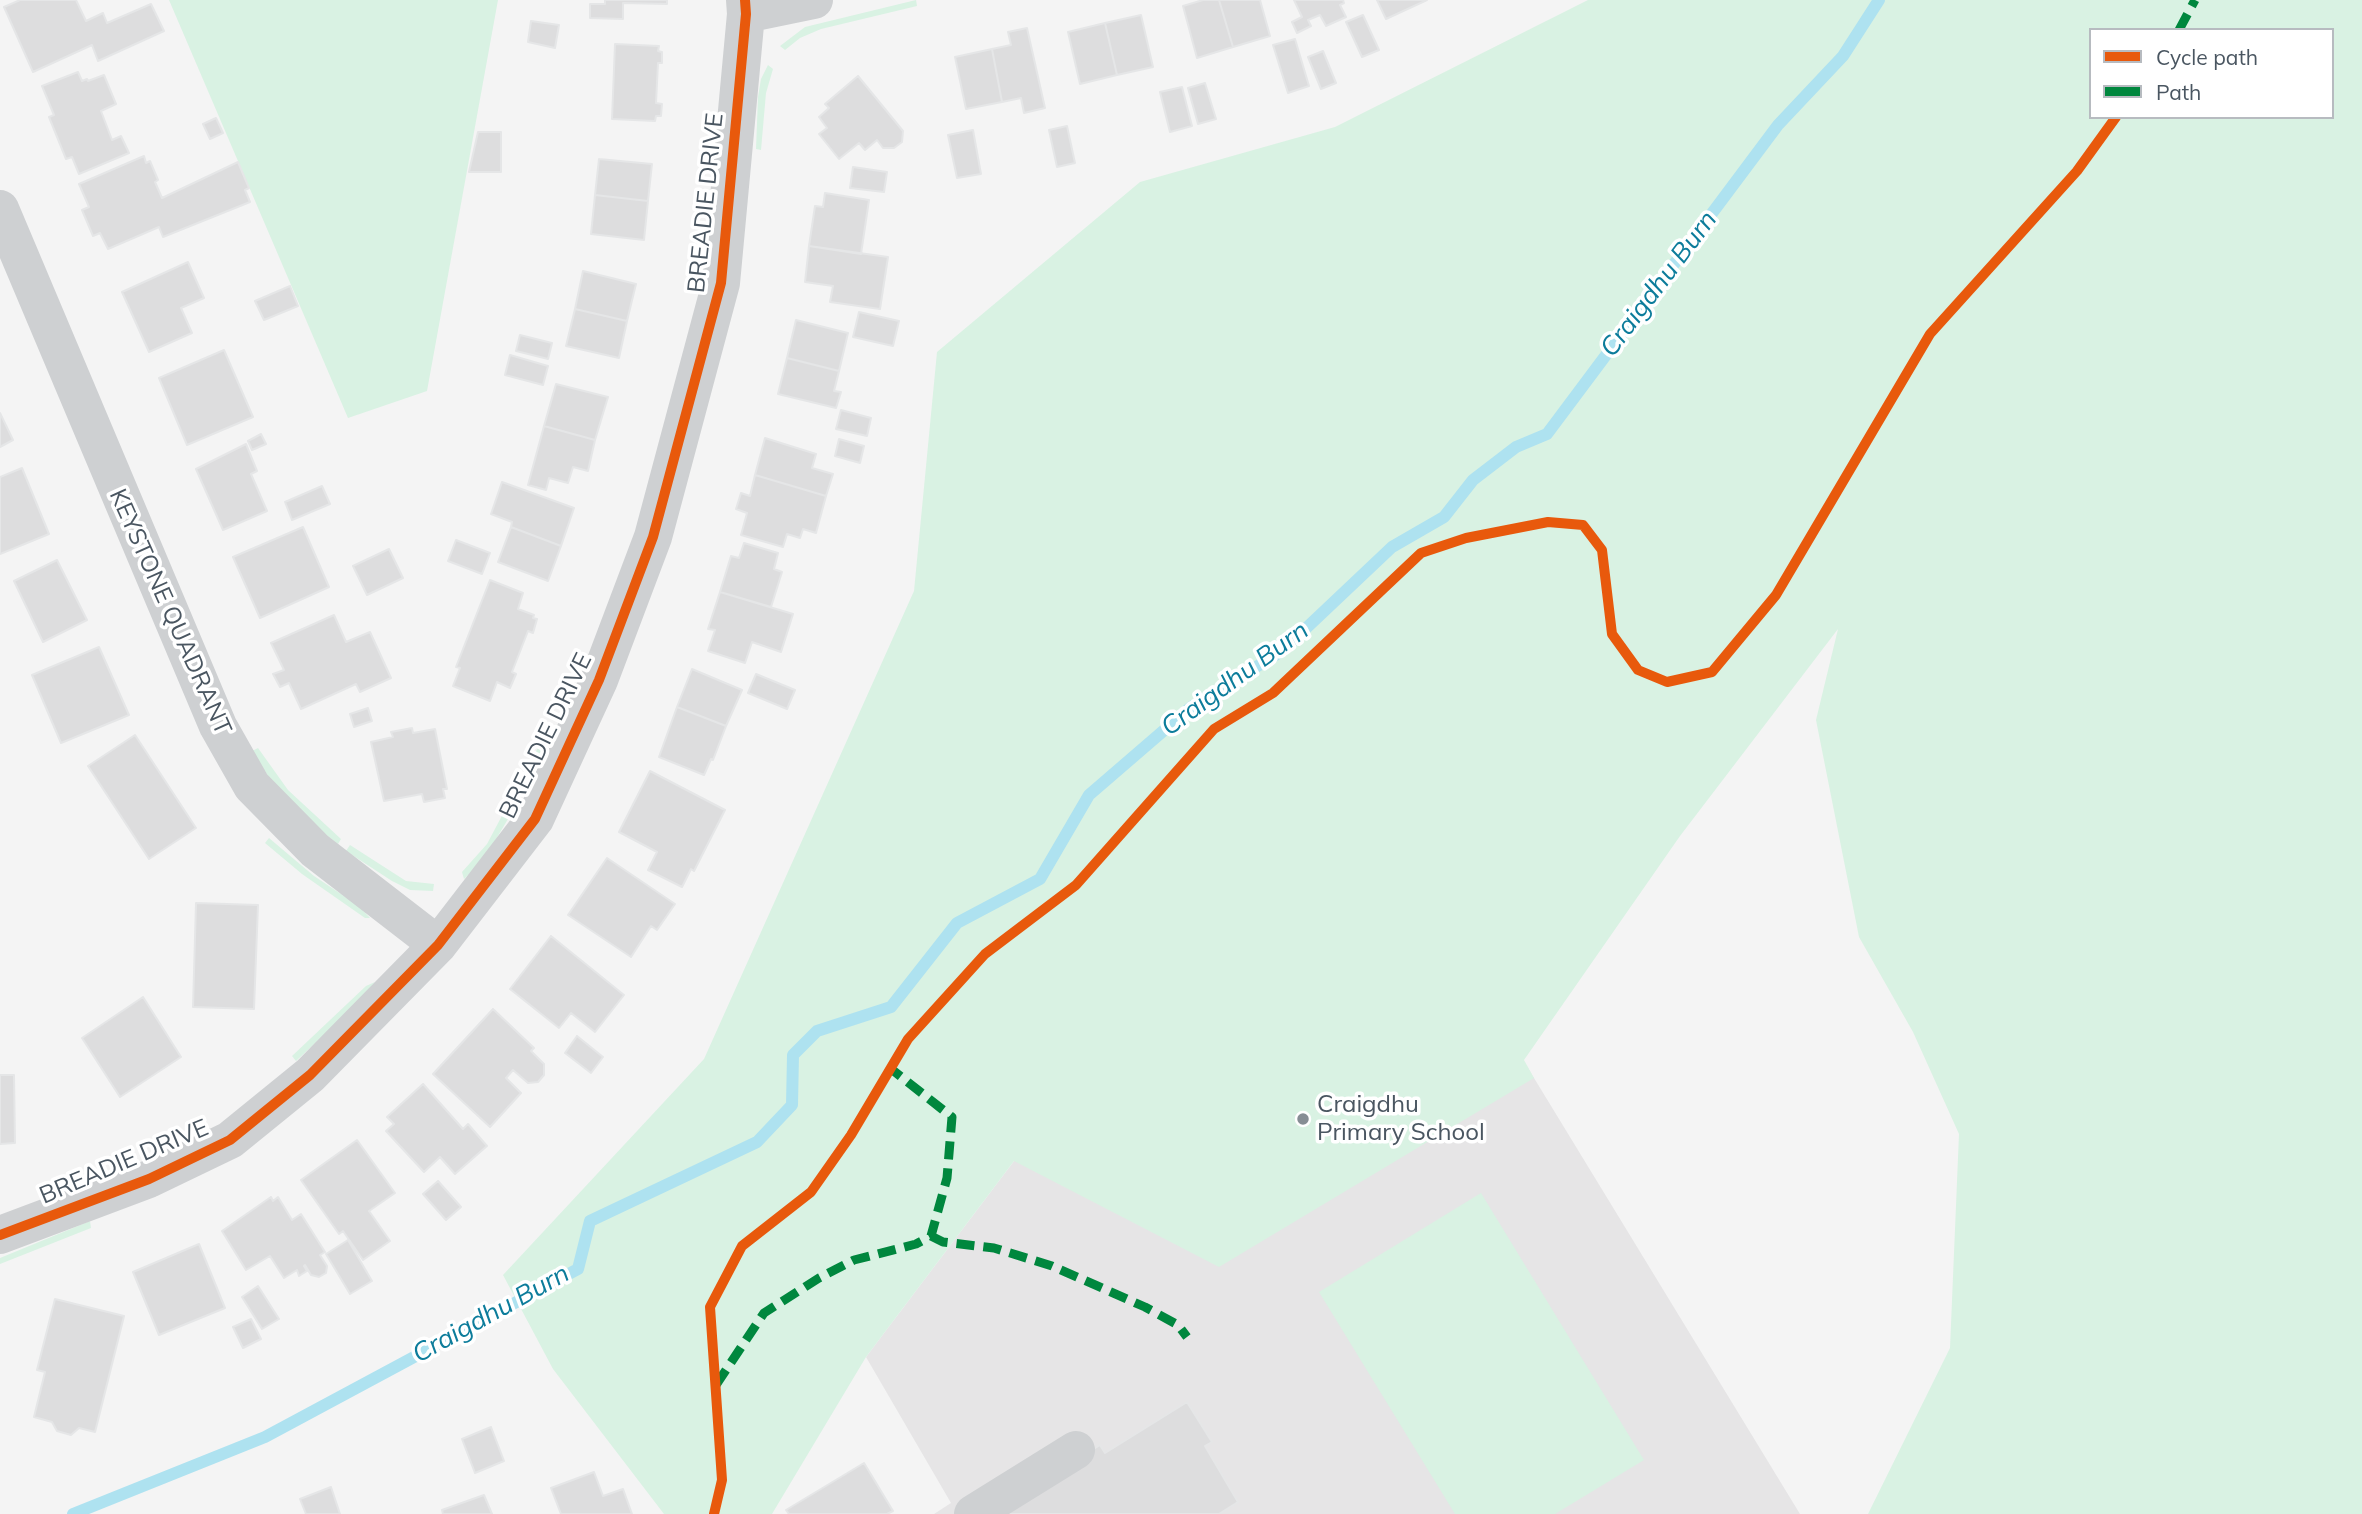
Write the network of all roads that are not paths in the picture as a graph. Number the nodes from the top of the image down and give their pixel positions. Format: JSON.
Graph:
{"nodes":[{"id":1,"x":814,"y":0,"type":"edge"},
{"id":2,"x":746,"y":7,"type":"edge"},
{"id":3,"x":0,"y":209,"type":"edge"},
{"id":4,"x":438,"y":945,"type":"junction"},
{"id":5,"x":0,"y":1235,"type":"edge"},
{"id":6,"x":1076,"y":1450,"type":"dead end"},
{"id":7,"x":973,"y":1514,"type":"edge"}],
"edges":[{"from":1,"to":2,"type":"street"},
{"from":2,"to":4,"type":"street","name":"BREADIE DRIVE"},
{"from":3,"to":4,"type":"street","name":"KEYSTONE QUADRANT"},
{"from":4,"to":5,"type":"street","name":"BREADIE DRIVE"},
{"from":6,"to":7,"type":"street"}]}
